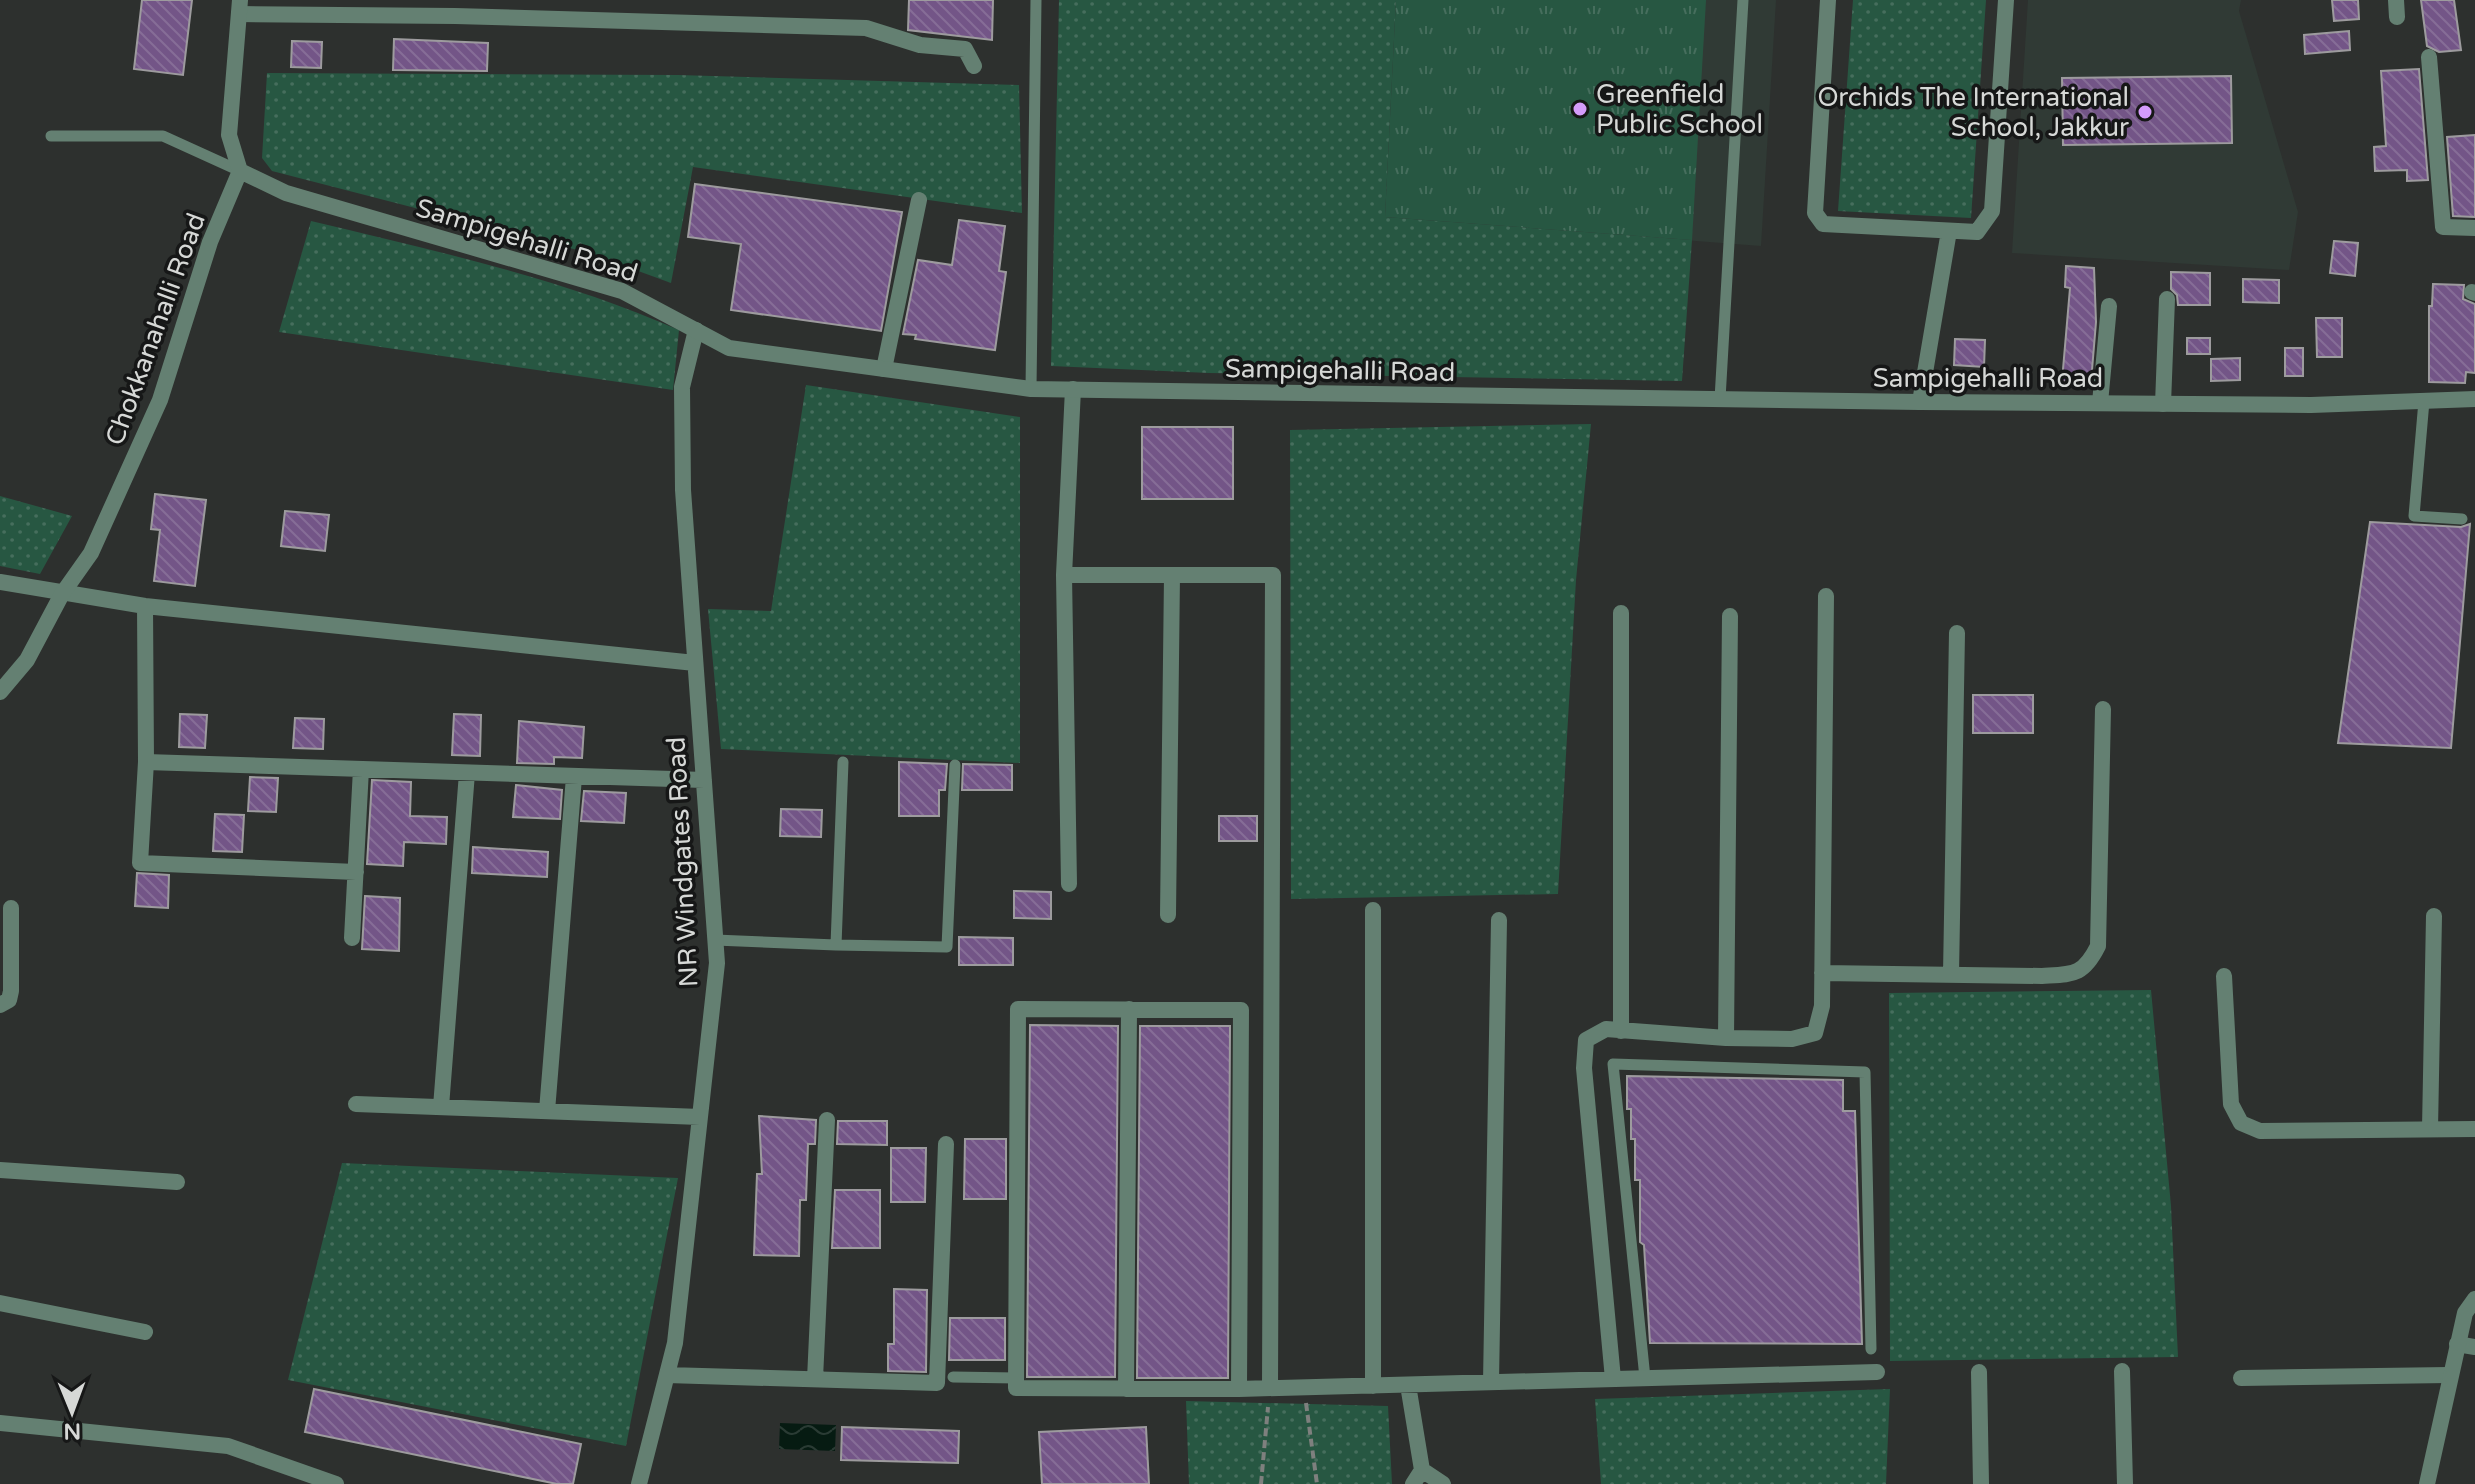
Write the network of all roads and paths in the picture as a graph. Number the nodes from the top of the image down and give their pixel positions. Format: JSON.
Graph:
{"nodes":[{"id":1,"x":1036,"y":0,"type":"edge"},
{"id":2,"x":1743,"y":0,"type":"edge"},
{"id":3,"x":1828,"y":0,"type":"edge"},
{"id":4,"x":2006,"y":0,"type":"edge"},
{"id":5,"x":239,"y":7,"type":"edge"},
{"id":6,"x":2429,"y":57,"type":"dead end"},
{"id":7,"x":974,"y":66,"type":"dead end"},
{"id":8,"x":51,"y":136,"type":"dead end"},
{"id":9,"x":240,"y":171,"type":"junction"},
{"id":10,"x":919,"y":200,"type":"dead end"},
{"id":11,"x":2475,"y":228,"type":"edge"},
{"id":12,"x":1949,"y":231,"type":"junction"},
{"id":13,"x":2167,"y":299,"type":"dead end"},
{"id":14,"x":2109,"y":306,"type":"dead end"},
{"id":15,"x":696,"y":330,"type":"junction"},
{"id":16,"x":884,"y":369,"type":"junction"},
{"id":17,"x":1031,"y":389,"type":"junction"},
{"id":18,"x":1073,"y":389,"type":"junction"},
{"id":19,"x":1720,"y":399,"type":"junction"},
{"id":20,"x":2475,"y":399,"type":"edge"},
{"id":21,"x":2424,"y":401,"type":"junction"},
{"id":22,"x":1920,"y":402,"type":"junction"},
{"id":23,"x":2100,"y":403,"type":"junction"},
{"id":24,"x":2163,"y":404,"type":"junction"},
{"id":25,"x":2462,"y":519,"type":"dead end"},
{"id":26,"x":1064,"y":575,"type":"junction"},
{"id":27,"x":1172,"y":575,"type":"junction"},
{"id":28,"x":0,"y":582,"type":"edge"},
{"id":29,"x":62,"y":594,"type":"junction"},
{"id":30,"x":1826,"y":596,"type":"dead end"},
{"id":31,"x":145,"y":606,"type":"junction"},
{"id":32,"x":1621,"y":613,"type":"dead end"},
{"id":33,"x":1730,"y":616,"type":"dead end"},
{"id":34,"x":1957,"y":633,"type":"dead end"},
{"id":35,"x":695,"y":663,"type":"junction"},
{"id":36,"x":0,"y":692,"type":"edge"},
{"id":37,"x":2103,"y":709,"type":"dead end"},
{"id":38,"x":146,"y":762,"type":"junction"},
{"id":39,"x":843,"y":762,"type":"dead end"},
{"id":40,"x":955,"y":765,"type":"dead end"},
{"id":41,"x":361,"y":769,"type":"junction"},
{"id":42,"x":467,"y":773,"type":"junction"},
{"id":43,"x":574,"y":777,"type":"junction"},
{"id":44,"x":704,"y":780,"type":"junction"},
{"id":45,"x":356,"y":872,"type":"junction"},
{"id":46,"x":1069,"y":884,"type":"dead end"},
{"id":47,"x":11,"y":908,"type":"dead end"},
{"id":48,"x":1373,"y":910,"type":"dead end"},
{"id":49,"x":1168,"y":915,"type":"dead end"},
{"id":50,"x":2434,"y":916,"type":"dead end"},
{"id":51,"x":1499,"y":920,"type":"dead end"},
{"id":52,"x":352,"y":938,"type":"dead end"},
{"id":53,"x":715,"y":940,"type":"junction"},
{"id":54,"x":836,"y":945,"type":"junction"},
{"id":55,"x":1822,"y":973,"type":"junction"},
{"id":56,"x":1951,"y":974,"type":"junction"},
{"id":57,"x":2224,"y":976,"type":"dead end"},
{"id":58,"x":0,"y":1005,"type":"edge"},
{"id":59,"x":1129,"y":1009,"type":"junction"},
{"id":60,"x":1621,"y":1031,"type":"junction"},
{"id":61,"x":1726,"y":1038,"type":"junction"},
{"id":62,"x":356,"y":1104,"type":"dead end"},
{"id":63,"x":441,"y":1107,"type":"junction"},
{"id":64,"x":547,"y":1111,"type":"junction"},
{"id":65,"x":700,"y":1117,"type":"junction"},
{"id":66,"x":827,"y":1120,"type":"dead end"},
{"id":67,"x":2430,"y":1129,"type":"junction"},
{"id":68,"x":2475,"y":1129,"type":"edge"},
{"id":69,"x":946,"y":1144,"type":"dead end"},
{"id":70,"x":0,"y":1170,"type":"edge"},
{"id":71,"x":177,"y":1182,"type":"dead end"},
{"id":72,"x":2475,"y":1299,"type":"edge"},
{"id":73,"x":0,"y":1303,"type":"edge"},
{"id":74,"x":145,"y":1332,"type":"dead end"},
{"id":75,"x":2457,"y":1344,"type":"junction"},
{"id":76,"x":2475,"y":1347,"type":"edge"},
{"id":77,"x":1871,"y":1349,"type":"dead end"},
{"id":78,"x":2122,"y":1371,"type":"dead end"},
{"id":79,"x":1877,"y":1372,"type":"dead end"},
{"id":80,"x":1979,"y":1372,"type":"dead end"},
{"id":81,"x":667,"y":1375,"type":"junction"},
{"id":82,"x":2449,"y":1375,"type":"junction"},
{"id":83,"x":953,"y":1377,"type":"dead end"},
{"id":84,"x":1016,"y":1378,"type":"junction"},
{"id":85,"x":1645,"y":1378,"type":"junction"},
{"id":86,"x":2241,"y":1378,"type":"dead end"},
{"id":87,"x":815,"y":1379,"type":"junction"},
{"id":88,"x":1613,"y":1379,"type":"junction"},
{"id":89,"x":1491,"y":1382,"type":"junction"},
{"id":90,"x":1408,"y":1385,"type":"junction"},
{"id":91,"x":1373,"y":1386,"type":"junction"},
{"id":92,"x":1270,"y":1388,"type":"junction"},
{"id":93,"x":1304,"y":1388,"type":"junction"},
{"id":94,"x":1126,"y":1389,"type":"junction"},
{"id":95,"x":1239,"y":1389,"type":"junction"},
{"id":96,"x":0,"y":1423,"type":"edge"},
{"id":97,"x":1417,"y":1477,"type":"edge"},
{"id":98,"x":336,"y":1484,"type":"edge"},
{"id":99,"x":639,"y":1484,"type":"edge"},
{"id":100,"x":1261,"y":1484,"type":"edge"},
{"id":101,"x":1317,"y":1484,"type":"edge"},
{"id":102,"x":1443,"y":1484,"type":"edge"},
{"id":103,"x":1981,"y":1484,"type":"edge"},
{"id":104,"x":2125,"y":1484,"type":"edge"},
{"id":105,"x":2427,"y":1484,"type":"edge"}],
"edges":[{"from":1,"to":17,"type":"lane"},
{"from":2,"to":19,"type":"lane"},
{"from":3,"to":12,"type":"street"},
{"from":4,"to":12,"type":"street"},
{"from":5,"to":7,"type":"street"},
{"from":5,"to":9,"type":"street"},
{"from":6,"to":11,"type":"street"},
{"from":8,"to":9,"type":"lane"},
{"from":9,"to":15,"type":"street","name":"Sampigehalli Road"},
{"from":9,"to":29,"type":"street","name":"Chokkanahalli Road"},
{"from":10,"to":16,"type":"street"},
{"from":12,"to":22,"type":"street"},
{"from":13,"to":24,"type":"street"},
{"from":14,"to":23,"type":"street"},
{"from":15,"to":16,"type":"street","name":"Sampigehalli Road"},
{"from":15,"to":35,"type":"street","name":"NR Windgates Road"},
{"from":16,"to":17,"type":"street","name":"Sampigehalli Road"},
{"from":17,"to":18,"type":"street","name":"Sampigehalli Road"},
{"from":18,"to":19,"type":"street","name":"Sampigehalli Road"},
{"from":18,"to":26,"type":"street"},
{"from":19,"to":22,"type":"street","name":"Sampigehalli Road"},
{"from":20,"to":21,"type":"street","name":"Sampigehalli Road"},
{"from":21,"to":24,"type":"street","name":"Sampigehalli Road"},
{"from":21,"to":25,"type":"lane"},
{"from":22,"to":23,"type":"street","name":"Sampigehalli Road"},
{"from":23,"to":24,"type":"street","name":"Sampigehalli Road"},
{"from":26,"to":27,"type":"street"},
{"from":26,"to":46,"type":"street"},
{"from":27,"to":49,"type":"street"},
{"from":27,"to":92,"type":"street"},
{"from":28,"to":29,"type":"street"},
{"from":29,"to":31,"type":"street"},
{"from":29,"to":36,"type":"street","name":"Chokkanahalli Road"},
{"from":30,"to":55,"type":"street"},
{"from":31,"to":35,"type":"street"},
{"from":31,"to":38,"type":"street"},
{"from":32,"to":60,"type":"street"},
{"from":33,"to":61,"type":"street"},
{"from":34,"to":56,"type":"street"},
{"from":35,"to":44,"type":"street","name":"NR Windgates Road"},
{"from":37,"to":56,"type":"street"},
{"from":38,"to":41,"type":"street"},
{"from":38,"to":45,"type":"street"},
{"from":39,"to":54,"type":"lane"},
{"from":40,"to":54,"type":"lane"},
{"from":41,"to":42,"type":"street"},
{"from":41,"to":45,"type":"street"},
{"from":42,"to":43,"type":"street"},
{"from":42,"to":63,"type":"street"},
{"from":43,"to":44,"type":"street"},
{"from":43,"to":64,"type":"street"},
{"from":44,"to":53,"type":"street","name":"NR Windgates Road"},
{"from":45,"to":52,"type":"street"},
{"from":47,"to":58,"type":"street"},
{"from":48,"to":91,"type":"street"},
{"from":50,"to":67,"type":"street"},
{"from":51,"to":89,"type":"street"},
{"from":53,"to":54,"type":"lane"},
{"from":53,"to":65,"type":"street","name":"NR Windgates Road"},
{"from":55,"to":56,"type":"street"},
{"from":55,"to":61,"type":"street"},
{"from":57,"to":67,"type":"street"},
{"from":59,"to":84,"type":"street"},
{"from":59,"to":94,"type":"street"},
{"from":59,"to":95,"type":"street"},
{"from":60,"to":61,"type":"street"},
{"from":60,"to":88,"type":"street"},
{"from":62,"to":63,"type":"street"},
{"from":63,"to":64,"type":"street"},
{"from":64,"to":65,"type":"street"},
{"from":65,"to":81,"type":"street","name":"NR Windgates Road"},
{"from":66,"to":87,"type":"street"},
{"from":67,"to":68,"type":"street"},
{"from":69,"to":87,"type":"street"},
{"from":70,"to":71,"type":"street"},
{"from":72,"to":75,"type":"street"},
{"from":73,"to":74,"type":"street"},
{"from":75,"to":76,"type":"street"},
{"from":75,"to":82,"type":"street"},
{"from":77,"to":85,"type":"lane"},
{"from":78,"to":104,"type":"street"},
{"from":79,"to":85,"type":"street"},
{"from":80,"to":103,"type":"street"},
{"from":81,"to":87,"type":"street"},
{"from":81,"to":99,"type":"street","name":"NR Windgates Road"},
{"from":82,"to":86,"type":"street"},
{"from":82,"to":105,"type":"street"},
{"from":83,"to":84,"type":"lane"},
{"from":84,"to":94,"type":"street"},
{"from":85,"to":88,"type":"street"},
{"from":88,"to":89,"type":"street"},
{"from":89,"to":90,"type":"street"},
{"from":90,"to":91,"type":"street"},
{"from":90,"to":97,"type":"street"},
{"from":91,"to":93,"type":"street"},
{"from":92,"to":93,"type":"street"},
{"from":92,"to":95,"type":"street"},
{"from":92,"to":100,"type":"path"},
{"from":93,"to":101,"type":"path"},
{"from":94,"to":95,"type":"street"},
{"from":96,"to":98,"type":"street"},
{"from":97,"to":102,"type":"street"}]}
